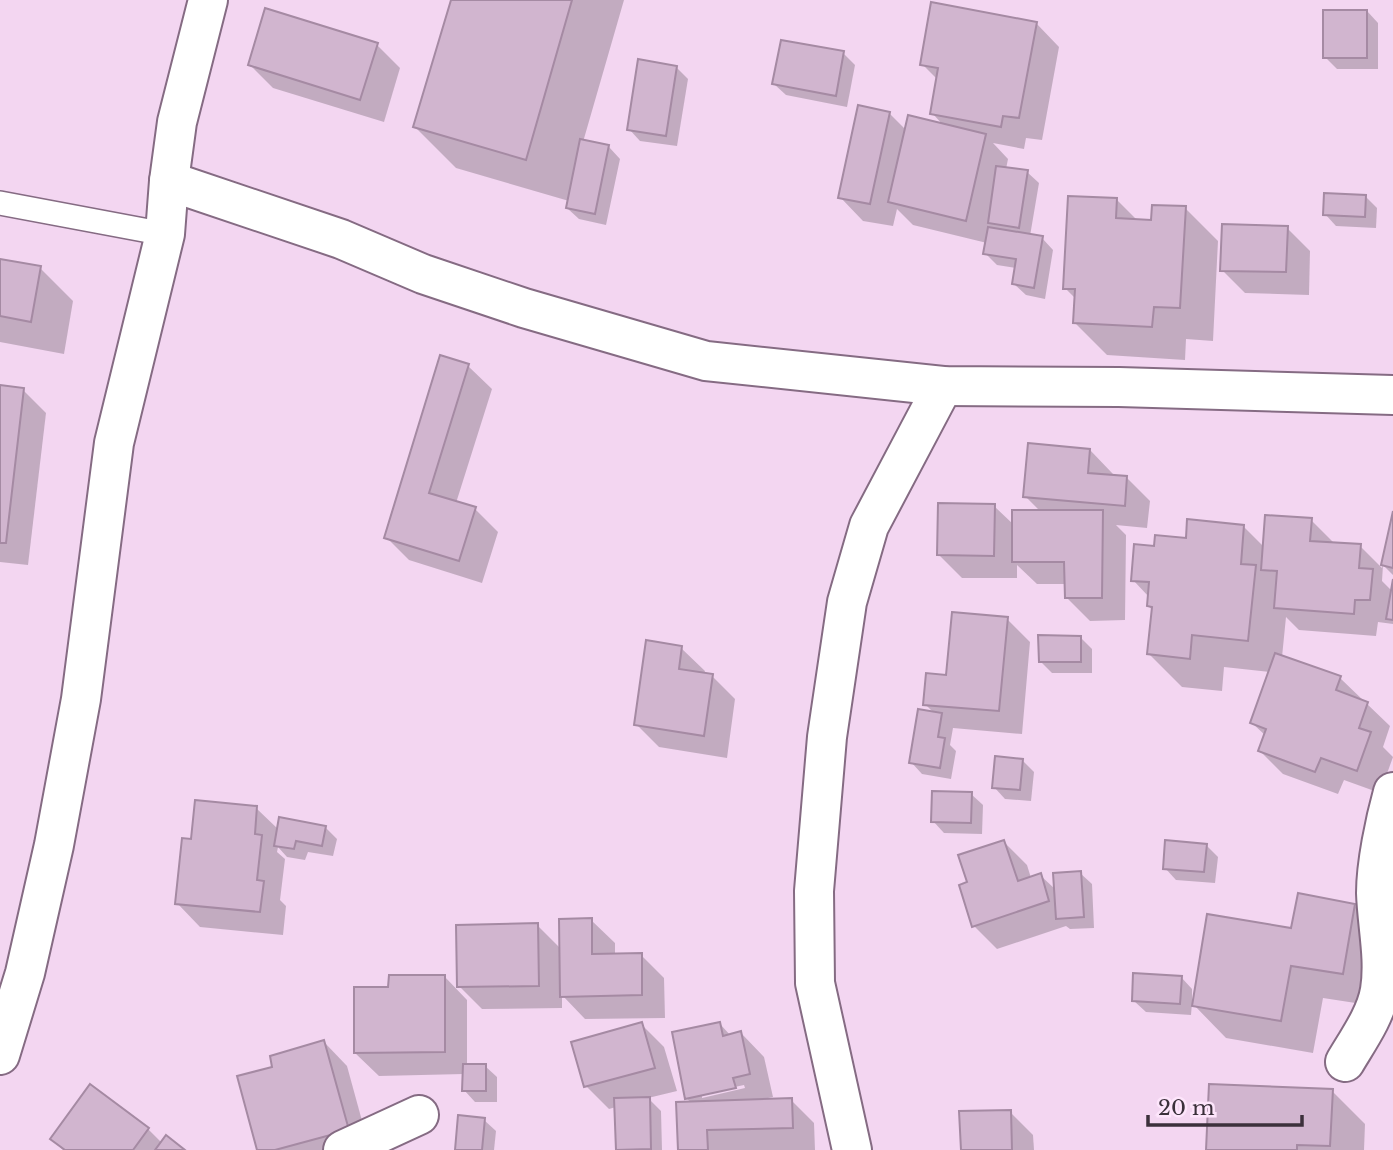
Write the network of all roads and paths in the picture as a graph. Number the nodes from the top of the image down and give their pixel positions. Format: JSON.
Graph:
{"nodes":[{"id":1,"x":208,"y":0,"type":"edge"},
{"id":2,"x":169,"y":181,"type":"junction"},
{"id":3,"x":0,"y":203,"type":"edge"},
{"id":4,"x":165,"y":234,"type":"junction"},
{"id":5,"x":943,"y":386,"type":"junction"},
{"id":6,"x":1393,"y":395,"type":"edge"},
{"id":7,"x":1393,"y":792,"type":"edge"},
{"id":8,"x":0,"y":1055,"type":"edge"},
{"id":9,"x":1345,"y":1062,"type":"dead end"},
{"id":10,"x":419,"y":1115,"type":"dead end"},
{"id":11,"x":343,"y":1150,"type":"edge"},
{"id":12,"x":852,"y":1150,"type":"edge"}],
"edges":[{"from":1,"to":2,"type":"street"},
{"from":2,"to":4,"type":"street"},
{"from":2,"to":5,"type":"street"},
{"from":3,"to":4,"type":"lane"},
{"from":4,"to":8,"type":"street"},
{"from":5,"to":6,"type":"street"},
{"from":5,"to":12,"type":"street"},
{"from":7,"to":9,"type":"street"},
{"from":10,"to":11,"type":"street"}]}
